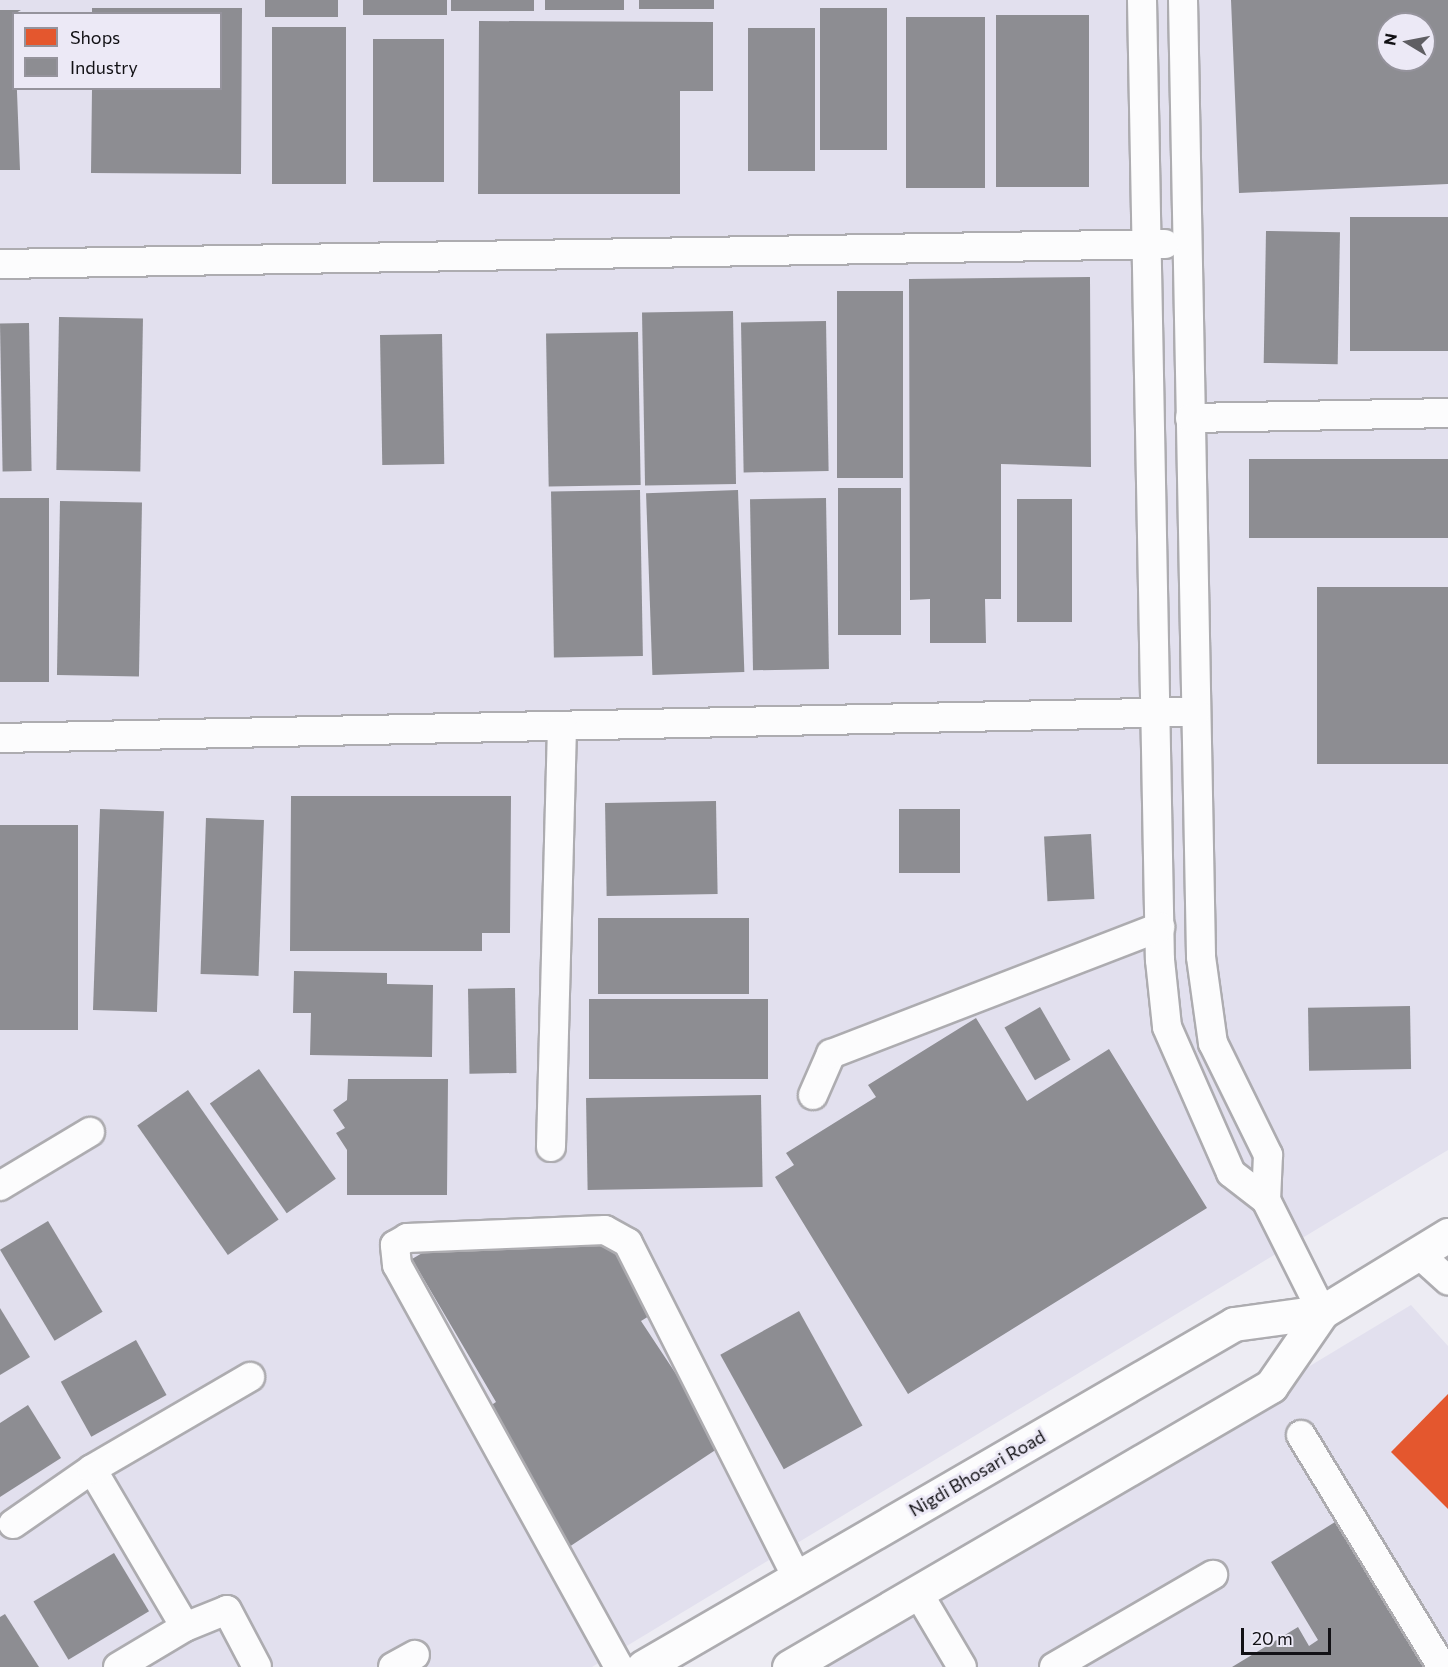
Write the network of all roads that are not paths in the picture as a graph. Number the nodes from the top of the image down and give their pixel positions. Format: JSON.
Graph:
{"nodes":[{"id":1,"x":1142,"y":0,"type":"edge"},
{"id":2,"x":1183,"y":0,"type":"edge"},
{"id":3,"x":1187,"y":243,"type":"junction"},
{"id":4,"x":1147,"y":244,"type":"junction"},
{"id":5,"x":0,"y":264,"type":"edge"},
{"id":6,"x":1448,"y":413,"type":"edge"},
{"id":7,"x":1190,"y":418,"type":"junction"},
{"id":8,"x":1196,"y":712,"type":"junction"},
{"id":9,"x":1156,"y":713,"type":"junction"},
{"id":10,"x":562,"y":726,"type":"junction"},
{"id":11,"x":0,"y":738,"type":"edge"},
{"id":12,"x":1160,"y":927,"type":"junction"},
{"id":13,"x":813,"y":1095,"type":"dead end"},
{"id":14,"x":90,"y":1132,"type":"dead end"},
{"id":15,"x":551,"y":1147,"type":"dead end"},
{"id":16,"x":0,"y":1186,"type":"edge"},
{"id":17,"x":1266,"y":1200,"type":"junction"},
{"id":18,"x":1448,"y":1235,"type":"edge"},
{"id":19,"x":1420,"y":1255,"type":"junction"},
{"id":20,"x":1448,"y":1280,"type":"edge"},
{"id":21,"x":1322,"y":1311,"type":"junction"},
{"id":22,"x":250,"y":1377,"type":"dead end"},
{"id":23,"x":1301,"y":1435,"type":"dead end"},
{"id":24,"x":92,"y":1469,"type":"junction"},
{"id":25,"x":13,"y":1524,"type":"dead end"},
{"id":26,"x":1213,"y":1575,"type":"dead end"},
{"id":27,"x":797,"y":1578,"type":"junction"},
{"id":28,"x":917,"y":1591,"type":"junction"},
{"id":29,"x":185,"y":1627,"type":"junction"},
{"id":30,"x":118,"y":1667,"type":"edge"},
{"id":31,"x":256,"y":1667,"type":"edge"},
{"id":32,"x":619,"y":1667,"type":"edge"},
{"id":33,"x":643,"y":1667,"type":"edge"},
{"id":34,"x":789,"y":1667,"type":"edge"},
{"id":35,"x":962,"y":1667,"type":"edge"},
{"id":36,"x":1054,"y":1667,"type":"edge"},
{"id":37,"x":1442,"y":1667,"type":"edge"}],
"edges":[{"from":1,"to":4,"type":"street"},
{"from":2,"to":3,"type":"street"},
{"from":3,"to":4,"type":"street"},
{"from":3,"to":7,"type":"street"},
{"from":4,"to":5,"type":"street"},
{"from":4,"to":9,"type":"street"},
{"from":6,"to":7,"type":"street"},
{"from":7,"to":8,"type":"street"},
{"from":8,"to":9,"type":"street"},
{"from":8,"to":17,"type":"street"},
{"from":9,"to":10,"type":"street"},
{"from":9,"to":12,"type":"street"},
{"from":10,"to":11,"type":"street"},
{"from":10,"to":15,"type":"street"},
{"from":12,"to":13,"type":"street"},
{"from":12,"to":17,"type":"street"},
{"from":14,"to":16,"type":"street"},
{"from":17,"to":21,"type":"street"},
{"from":18,"to":19,"type":"main road","name":"Nigdi Bhosari Road"},
{"from":19,"to":20,"type":"street"},
{"from":19,"to":21,"type":"main road","name":"Nigdi Bhosari Road"},
{"from":21,"to":27,"type":"main road","name":"Nigdi Bhosari Road"},
{"from":21,"to":28,"type":"main road","name":"Nigdi Bhosari Road"},
{"from":22,"to":24,"type":"street"},
{"from":23,"to":37,"type":"street"},
{"from":24,"to":25,"type":"street"},
{"from":24,"to":29,"type":"street"},
{"from":26,"to":36,"type":"street"},
{"from":27,"to":32,"type":"street"},
{"from":27,"to":33,"type":"main road","name":"Nigdi Bhosari Road"},
{"from":28,"to":34,"type":"main road","name":"Nigdi Bhosari Road"},
{"from":28,"to":35,"type":"street"},
{"from":29,"to":30,"type":"street"},
{"from":29,"to":31,"type":"street"}]}
